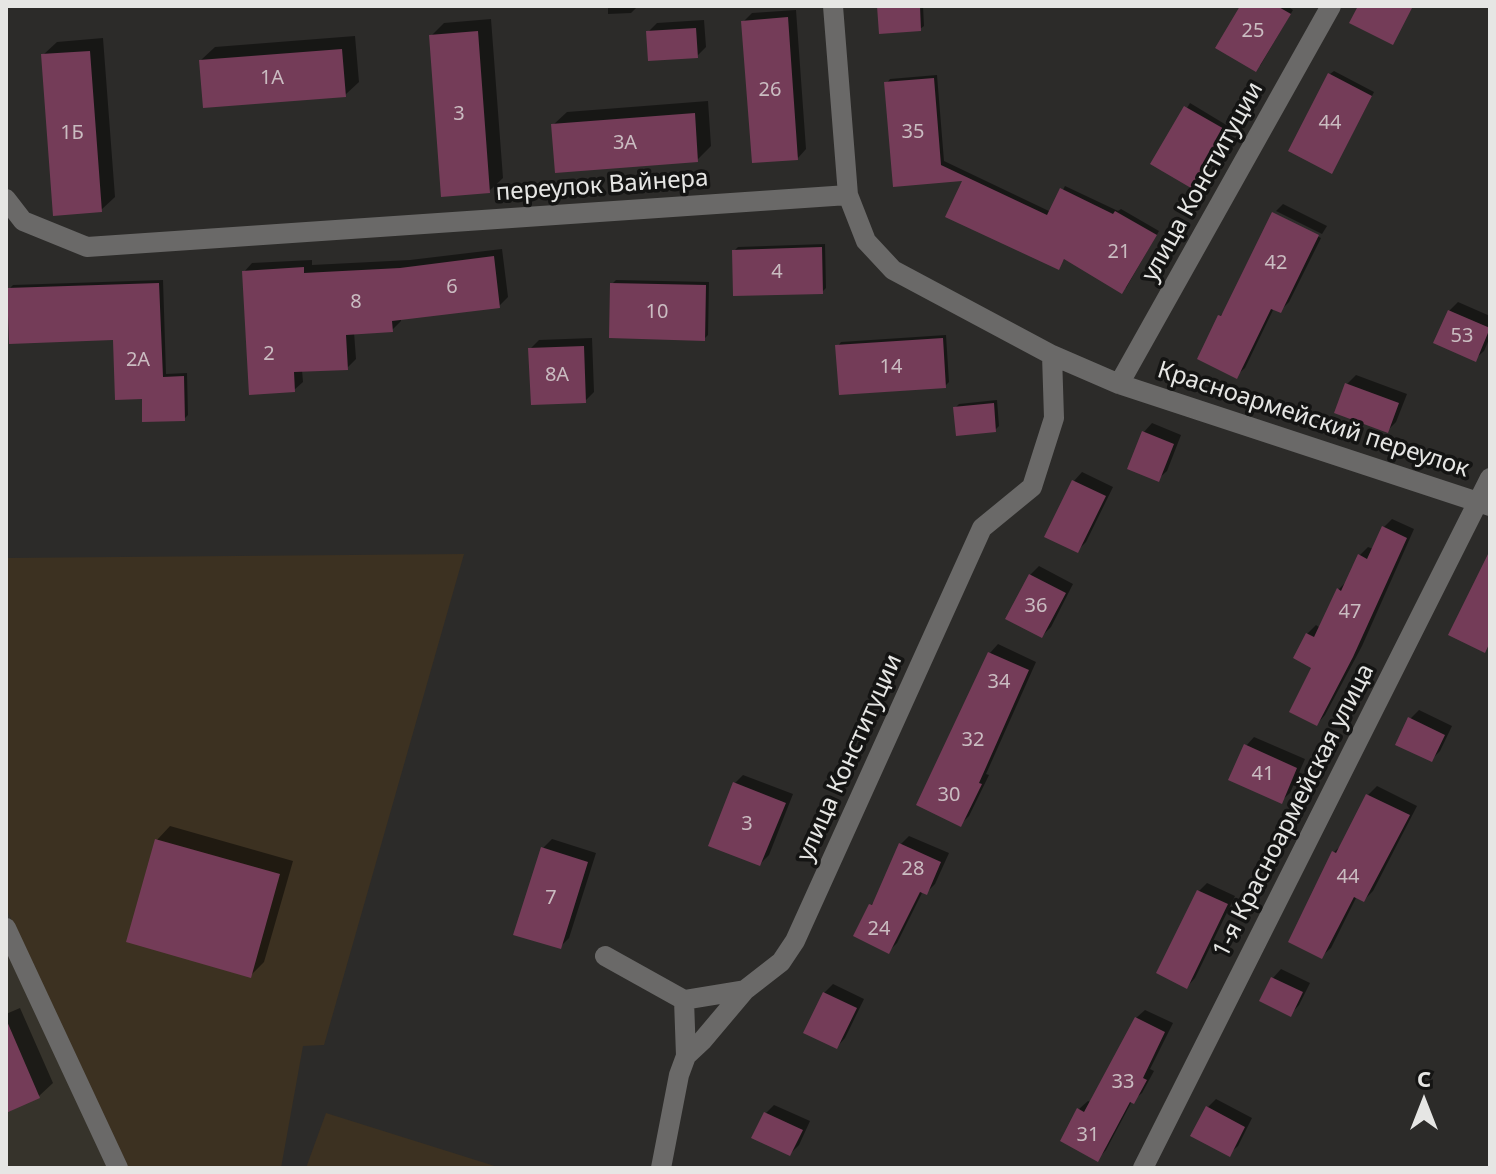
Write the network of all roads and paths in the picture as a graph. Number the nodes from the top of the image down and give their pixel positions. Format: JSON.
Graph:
{"nodes":[{"id":1,"x":833,"y":6,"type":"edge"},
{"id":2,"x":1331,"y":6,"type":"edge"},
{"id":3,"x":848,"y":195,"type":"junction"},
{"id":4,"x":6,"y":199,"type":"edge"},
{"id":5,"x":1052,"y":355,"type":"junction"},
{"id":6,"x":1119,"y":384,"type":"junction"},
{"id":7,"x":1490,"y":478,"type":"edge"},
{"id":8,"x":1484,"y":504,"type":"edge"},
{"id":9,"x":6,"y":928,"type":"edge"},
{"id":10,"x":605,"y":956,"type":"dead end"},
{"id":11,"x":745,"y":990,"type":"junction"},
{"id":12,"x":684,"y":1000,"type":"junction"},
{"id":13,"x":686,"y":1056,"type":"junction"},
{"id":14,"x":118,"y":1168,"type":"edge"},
{"id":15,"x":661,"y":1168,"type":"edge"},
{"id":16,"x":1143,"y":1168,"type":"edge"}],
"edges":[{"from":1,"to":3,"type":"street"},
{"from":2,"to":6,"type":"street","name":"улица Конституции"},
{"from":3,"to":4,"type":"street","name":"переулок Вайнера"},
{"from":3,"to":5,"type":"street"},
{"from":5,"to":6,"type":"street"},
{"from":5,"to":11,"type":"street","name":"улица Конституции"},
{"from":6,"to":8,"type":"street","name":"Красноармейский переулок"},
{"from":7,"to":8,"type":"street","name":"1-я Красноармейская улица"},
{"from":8,"to":16,"type":"street","name":"1-я Красноармейская улица"},
{"from":9,"to":14,"type":"street"},
{"from":10,"to":12,"type":"street"},
{"from":11,"to":12,"type":"street"},
{"from":11,"to":13,"type":"street","name":"улица Конституции"},
{"from":12,"to":13,"type":"street"},
{"from":13,"to":15,"type":"street","name":"улица Конституции"}]}
